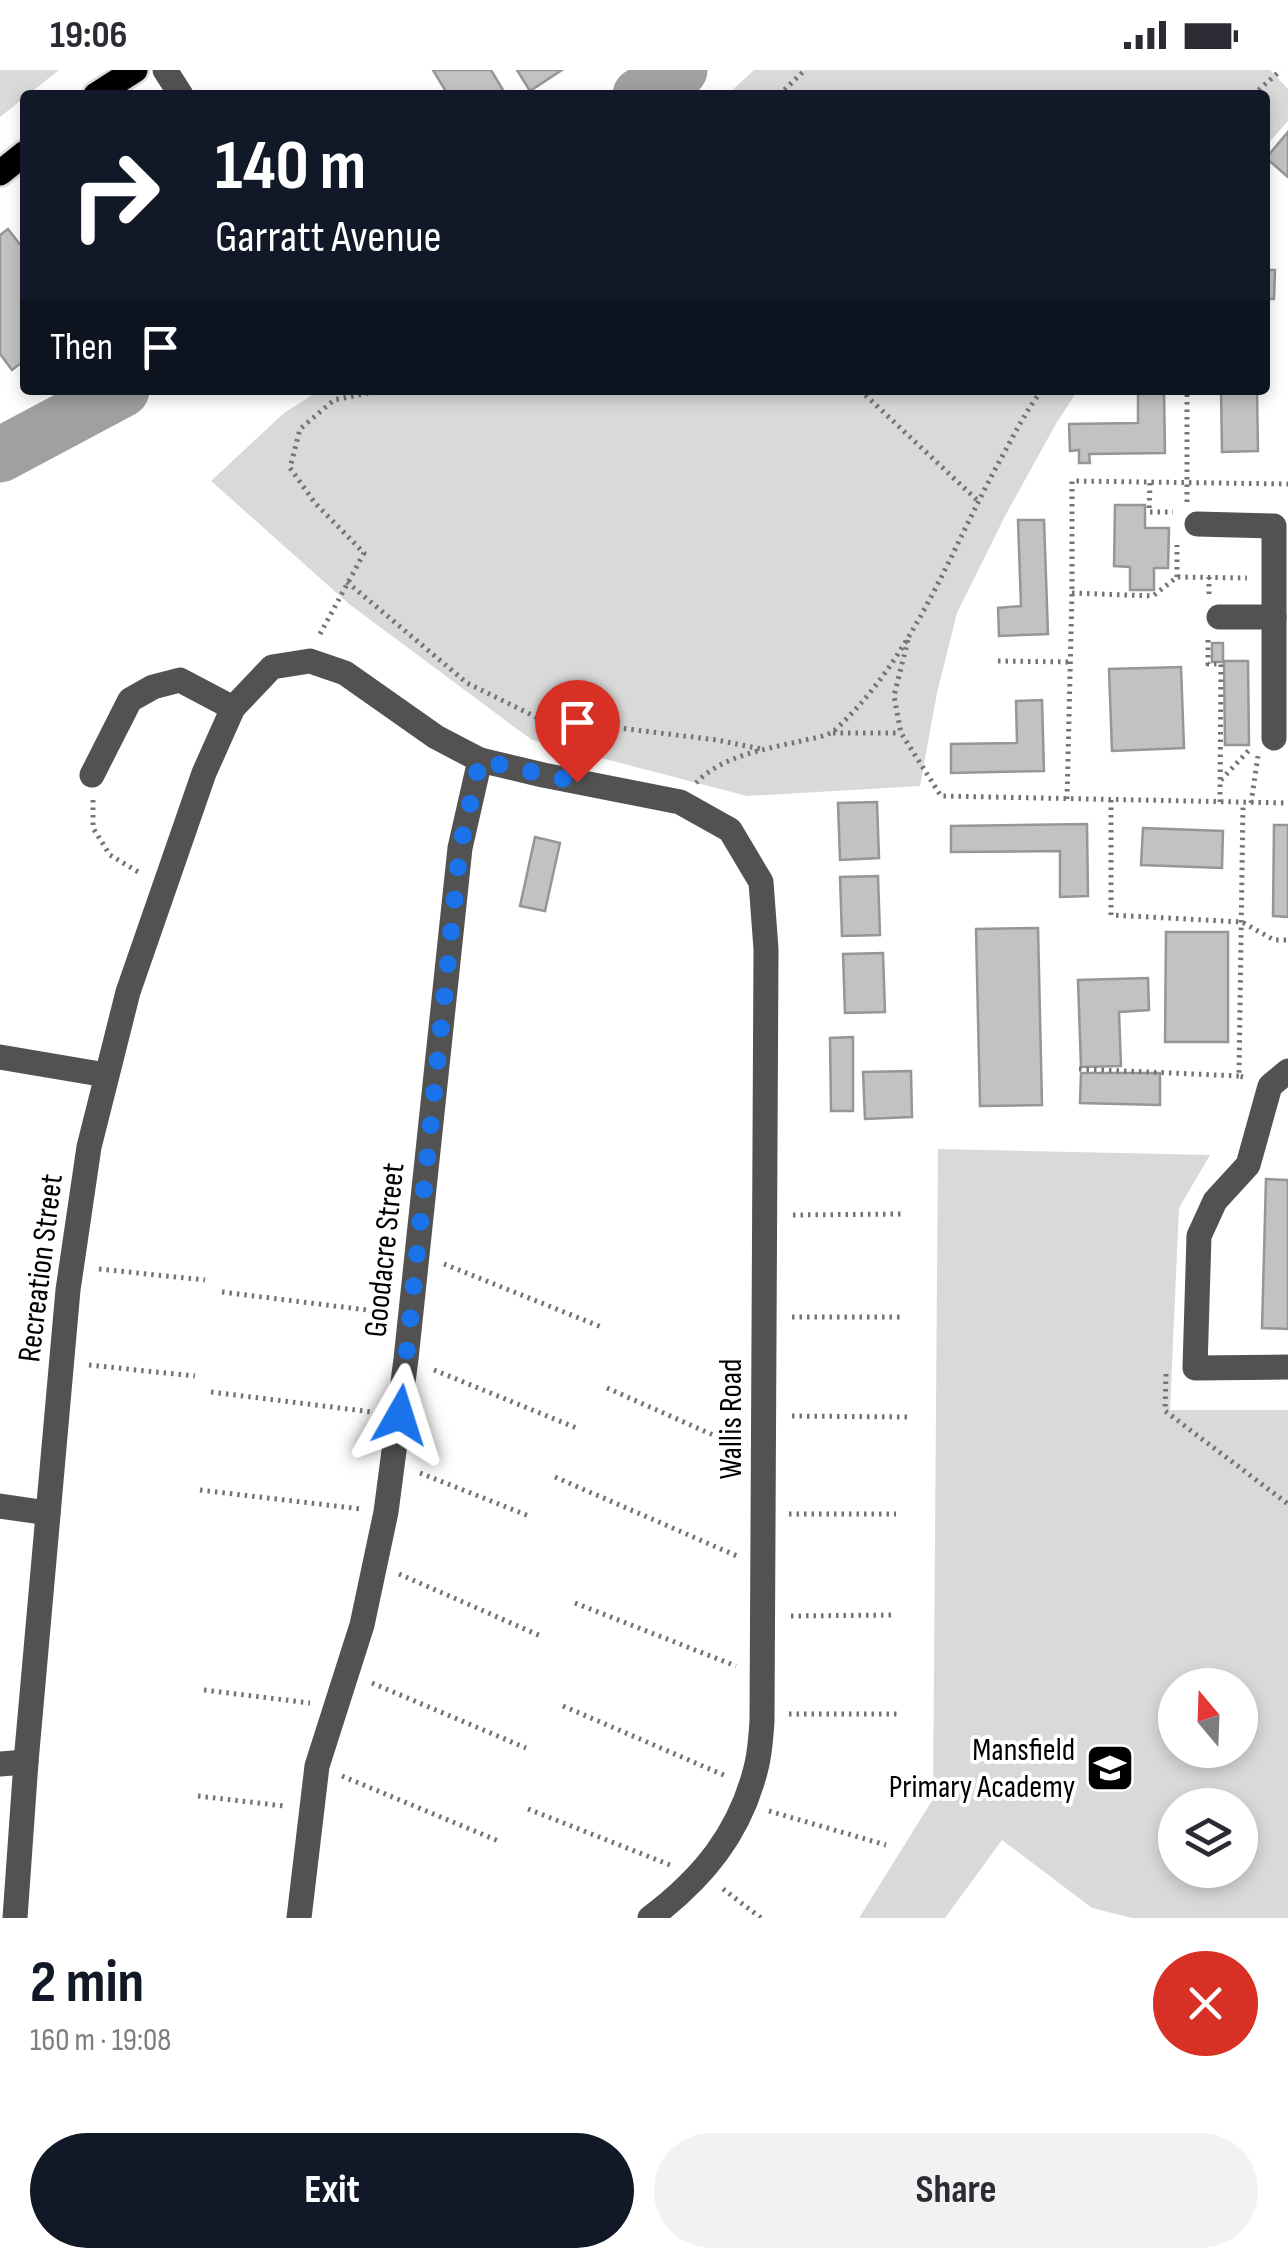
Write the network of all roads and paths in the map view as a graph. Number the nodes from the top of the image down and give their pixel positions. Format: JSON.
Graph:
{"nodes":[{"id":1,"x":135,"y":70,"type":"edge"},
{"id":2,"x":804,"y":70,"type":"edge"},
{"id":3,"x":1280,"y":70,"type":"edge"},
{"id":4,"x":104,"y":90,"type":"edge"},
{"id":5,"x":784,"y":90,"type":"edge"},
{"id":6,"x":1258,"y":90,"type":"edge"},
{"id":7,"x":20,"y":157,"type":"edge"},
{"id":8,"x":0,"y":173,"type":"edge"},
{"id":9,"x":358,"y":395,"type":"edge"},
{"id":10,"x":865,"y":395,"type":"edge"},
{"id":11,"x":1038,"y":395,"type":"edge"},
{"id":12,"x":1187,"y":395,"type":"edge"},
{"id":13,"x":1187,"y":482,"type":"junction"},
{"id":14,"x":1288,"y":484,"type":"edge"},
{"id":15,"x":978,"y":502,"type":"junction"},
{"id":16,"x":1196,"y":524,"type":"joint"},
{"id":17,"x":1208,"y":577,"type":"junction"},
{"id":18,"x":1274,"y":578,"type":"junction"},
{"id":19,"x":347,"y":582,"type":"junction"},
{"id":20,"x":1072,"y":593,"type":"junction"},
{"id":21,"x":1212,"y":615,"type":"junction"},
{"id":22,"x":1274,"y":618,"type":"junction"},
{"id":23,"x":909,"y":638,"type":"junction"},
{"id":24,"x":1281,"y":653,"type":"edge"},
{"id":25,"x":310,"y":660,"type":"junction"},
{"id":26,"x":998,"y":661,"type":"dead end"},
{"id":27,"x":1070,"y":662,"type":"junction"},
{"id":28,"x":232,"y":708,"type":"junction"},
{"id":29,"x":832,"y":733,"type":"junction"},
{"id":30,"x":901,"y":733,"type":"junction"},
{"id":31,"x":1274,"y":738,"type":"dead end"},
{"id":32,"x":763,"y":750,"type":"junction"},
{"id":33,"x":480,"y":760,"type":"junction"},
{"id":34,"x":92,"y":775,"type":"joint"},
{"id":35,"x":1220,"y":781,"type":"junction"},
{"id":36,"x":1066,"y":799,"type":"junction"},
{"id":37,"x":1110,"y":800,"type":"junction"},
{"id":38,"x":680,"y":802,"type":"junction"},
{"id":39,"x":1220,"y":802,"type":"junction"},
{"id":40,"x":1247,"y":803,"type":"junction"},
{"id":41,"x":1288,"y":804,"type":"edge"},
{"id":42,"x":164,"y":887,"type":"junction"},
{"id":43,"x":1242,"y":922,"type":"junction"},
{"id":44,"x":1288,"y":940,"type":"edge"},
{"id":45,"x":0,"y":1057,"type":"edge"},
{"id":46,"x":1079,"y":1069,"type":"dead end"},
{"id":47,"x":106,"y":1076,"type":"junction"},
{"id":48,"x":1240,"y":1076,"type":"junction"},
{"id":49,"x":1279,"y":1078,"type":"edge"},
{"id":50,"x":903,"y":1214,"type":"dead end"},
{"id":51,"x":765,"y":1215,"type":"junction"},
{"id":52,"x":418,"y":1253,"type":"junction"},
{"id":53,"x":72,"y":1267,"type":"junction"},
{"id":54,"x":205,"y":1280,"type":"dead end"},
{"id":55,"x":222,"y":1292,"type":"dead end"},
{"id":56,"x":411,"y":1315,"type":"junction"},
{"id":57,"x":904,"y":1316,"type":"dead end"},
{"id":58,"x":764,"y":1317,"type":"junction"},
{"id":59,"x":604,"y":1328,"type":"dead end"},
{"id":60,"x":406,"y":1359,"type":"junction"},
{"id":61,"x":62,"y":1362,"type":"junction"},
{"id":62,"x":1288,"y":1367,"type":"edge"},
{"id":63,"x":195,"y":1376,"type":"dead end"},
{"id":64,"x":606,"y":1388,"type":"dead end"},
{"id":65,"x":211,"y":1392,"type":"dead end"},
{"id":66,"x":400,"y":1415,"type":"junction"},
{"id":67,"x":764,"y":1416,"type":"junction"},
{"id":68,"x":908,"y":1416,"type":"dead end"},
{"id":69,"x":579,"y":1428,"type":"dead end"},
{"id":70,"x":764,"y":1457,"type":"junction"},
{"id":71,"x":393,"y":1463,"type":"junction"},
{"id":72,"x":555,"y":1477,"type":"dead end"},
{"id":73,"x":200,"y":1490,"type":"dead end"},
{"id":74,"x":0,"y":1506,"type":"edge"},
{"id":75,"x":386,"y":1512,"type":"junction"},
{"id":76,"x":48,"y":1513,"type":"junction"},
{"id":77,"x":764,"y":1514,"type":"junction"},
{"id":78,"x":896,"y":1514,"type":"dead end"},
{"id":79,"x":529,"y":1516,"type":"dead end"},
{"id":80,"x":375,"y":1564,"type":"junction"},
{"id":81,"x":763,"y":1568,"type":"junction"},
{"id":82,"x":576,"y":1603,"type":"dead end"},
{"id":83,"x":894,"y":1614,"type":"dead end"},
{"id":84,"x":763,"y":1616,"type":"junction"},
{"id":85,"x":543,"y":1638,"type":"dead end"},
{"id":86,"x":346,"y":1672,"type":"junction"},
{"id":87,"x":763,"y":1676,"type":"junction"},
{"id":88,"x":204,"y":1690,"type":"dead end"},
{"id":89,"x":336,"y":1706,"type":"junction"},
{"id":90,"x":563,"y":1706,"type":"dead end"},
{"id":91,"x":762,"y":1714,"type":"junction"},
{"id":92,"x":900,"y":1714,"type":"dead end"},
{"id":93,"x":526,"y":1748,"type":"dead end"},
{"id":94,"x":13,"y":1763,"type":"edge"},
{"id":95,"x":317,"y":1766,"type":"junction"},
{"id":96,"x":747,"y":1795,"type":"junction"},
{"id":97,"x":198,"y":1796,"type":"dead end"},
{"id":98,"x":312,"y":1809,"type":"junction"},
{"id":99,"x":528,"y":1809,"type":"dead end"},
{"id":100,"x":501,"y":1842,"type":"dead end"},
{"id":101,"x":886,"y":1845,"type":"dead end"},
{"id":102,"x":700,"y":1874,"type":"junction"},
{"id":103,"x":15,"y":1918,"type":"edge"},
{"id":104,"x":299,"y":1918,"type":"edge"},
{"id":105,"x":650,"y":1918,"type":"edge"},
{"id":106,"x":761,"y":1918,"type":"edge"}],
"edges":[{"from":1,"to":4,"type":"main road"},
{"from":2,"to":5,"type":"path"},
{"from":3,"to":6,"type":"path"},
{"from":7,"to":8,"type":"main road"},
{"from":9,"to":19,"type":"path"},
{"from":10,"to":15,"type":"path"},
{"from":11,"to":15,"type":"path"},
{"from":12,"to":13,"type":"path"},
{"from":13,"to":14,"type":"path"},
{"from":13,"to":16,"type":"path"},
{"from":13,"to":20,"type":"path"},
{"from":15,"to":23,"type":"path"},
{"from":16,"to":18,"type":"street"},
{"from":17,"to":18,"type":"path"},
{"from":17,"to":20,"type":"path"},
{"from":17,"to":21,"type":"path"},
{"from":18,"to":22,"type":"street"},
{"from":19,"to":25,"type":"path"},
{"from":19,"to":32,"type":"path"},
{"from":20,"to":27,"type":"path"},
{"from":21,"to":22,"type":"street"},
{"from":21,"to":35,"type":"path"},
{"from":22,"to":24,"type":"street"},
{"from":23,"to":29,"type":"path"},
{"from":23,"to":30,"type":"path"},
{"from":24,"to":31,"type":"street"},
{"from":25,"to":28,"type":"street"},
{"from":25,"to":33,"type":"street"},
{"from":26,"to":27,"type":"path"},
{"from":27,"to":36,"type":"path"},
{"from":28,"to":34,"type":"street"},
{"from":28,"to":42,"type":"street","name":"Recreation Street"},
{"from":29,"to":30,"type":"path"},
{"from":29,"to":32,"type":"path"},
{"from":30,"to":36,"type":"path"},
{"from":32,"to":38,"type":"path"},
{"from":33,"to":38,"type":"street"},
{"from":33,"to":52,"type":"street","name":"Goodacre Street"},
{"from":34,"to":42,"type":"path"},
{"from":35,"to":39,"type":"path"},
{"from":35,"to":40,"type":"path"},
{"from":36,"to":37,"type":"path"},
{"from":37,"to":39,"type":"path"},
{"from":37,"to":43,"type":"path"},
{"from":38,"to":51,"type":"street","name":"Wallis Road"},
{"from":39,"to":40,"type":"path"},
{"from":40,"to":41,"type":"path"},
{"from":40,"to":43,"type":"path"},
{"from":42,"to":47,"type":"street","name":"Recreation Street"},
{"from":43,"to":44,"type":"path"},
{"from":43,"to":48,"type":"path"},
{"from":45,"to":47,"type":"street"},
{"from":46,"to":48,"type":"path"},
{"from":47,"to":53,"type":"street","name":"Recreation Street"},
{"from":48,"to":49,"type":"path"},
{"from":49,"to":62,"type":"street"},
{"from":50,"to":51,"type":"path"},
{"from":51,"to":58,"type":"street","name":"Wallis Road"},
{"from":52,"to":56,"type":"street","name":"Goodacre Street"},
{"from":52,"to":59,"type":"path"},
{"from":53,"to":54,"type":"path"},
{"from":53,"to":61,"type":"street","name":"Recreation Street"},
{"from":55,"to":56,"type":"path"},
{"from":56,"to":60,"type":"street","name":"Goodacre Street"},
{"from":57,"to":58,"type":"path"},
{"from":58,"to":67,"type":"street","name":"Wallis Road"},
{"from":60,"to":66,"type":"street","name":"Goodacre Street"},
{"from":60,"to":69,"type":"path"},
{"from":61,"to":63,"type":"path"},
{"from":61,"to":76,"type":"street","name":"Recreation Street"},
{"from":64,"to":70,"type":"path"},
{"from":65,"to":66,"type":"path"},
{"from":66,"to":71,"type":"street","name":"Goodacre Street"},
{"from":67,"to":68,"type":"path"},
{"from":67,"to":70,"type":"street","name":"Wallis Road"},
{"from":70,"to":77,"type":"street","name":"Wallis Road"},
{"from":71,"to":75,"type":"street","name":"Goodacre Street"},
{"from":71,"to":79,"type":"path"},
{"from":72,"to":81,"type":"path"},
{"from":73,"to":75,"type":"path"},
{"from":74,"to":76,"type":"street"},
{"from":75,"to":80,"type":"street","name":"Goodacre Street"},
{"from":76,"to":94,"type":"street","name":"Recreation Street"},
{"from":77,"to":78,"type":"path"},
{"from":77,"to":81,"type":"street","name":"Wallis Road"},
{"from":80,"to":85,"type":"path"},
{"from":80,"to":86,"type":"street","name":"Goodacre Street"},
{"from":81,"to":84,"type":"street","name":"Wallis Road"},
{"from":82,"to":87,"type":"path"},
{"from":83,"to":84,"type":"path"},
{"from":84,"to":87,"type":"street","name":"Wallis Road"},
{"from":86,"to":89,"type":"street","name":"Goodacre Street"},
{"from":86,"to":93,"type":"path"},
{"from":87,"to":91,"type":"street","name":"Wallis Road"},
{"from":88,"to":89,"type":"path"},
{"from":89,"to":95,"type":"street","name":"Goodacre Street"},
{"from":90,"to":96,"type":"path"},
{"from":91,"to":92,"type":"path"},
{"from":91,"to":96,"type":"street","name":"Wallis Road"},
{"from":94,"to":103,"type":"street","name":"Recreation Street"},
{"from":95,"to":98,"type":"street","name":"Goodacre Street"},
{"from":95,"to":100,"type":"path"},
{"from":96,"to":101,"type":"path"},
{"from":96,"to":102,"type":"street","name":"Wallis Road"},
{"from":97,"to":98,"type":"path"},
{"from":98,"to":104,"type":"street","name":"Goodacre Street"},
{"from":99,"to":102,"type":"path"},
{"from":102,"to":105,"type":"street","name":"Wallis Road"},
{"from":102,"to":106,"type":"path"}]}
